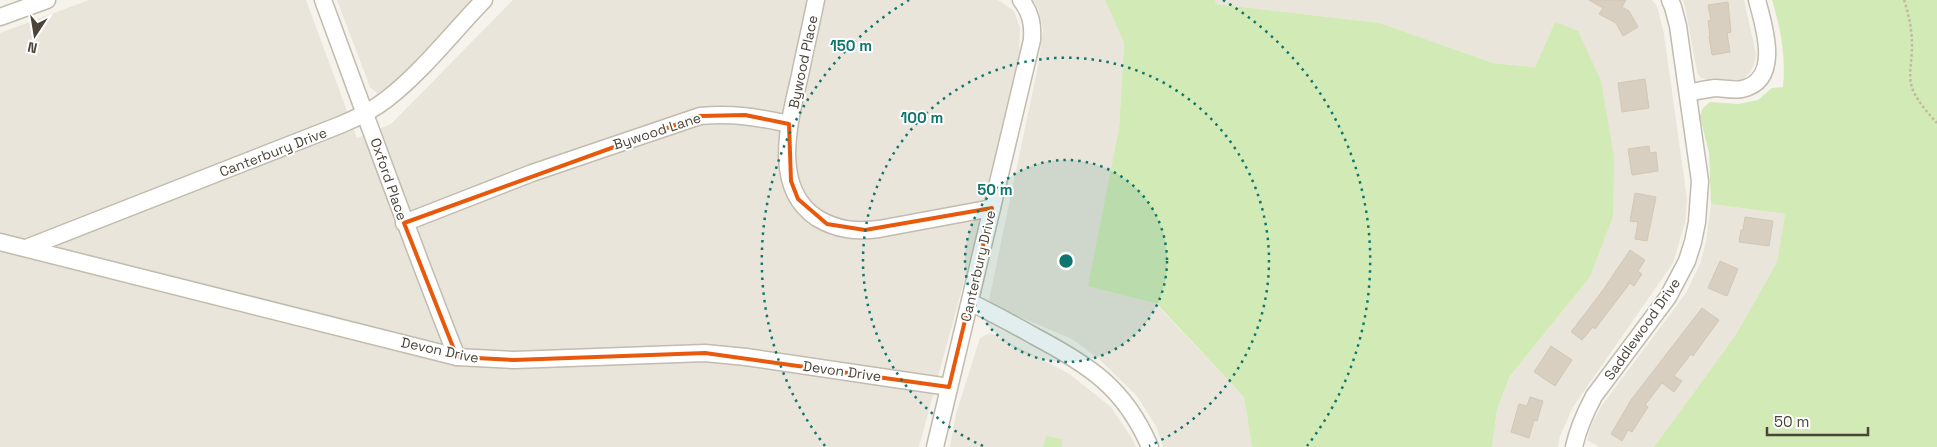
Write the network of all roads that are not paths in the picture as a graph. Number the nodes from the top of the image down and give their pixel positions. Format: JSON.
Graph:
{"nodes":[{"id":1,"x":47,"y":0,"type":"edge"},
{"id":2,"x":323,"y":0,"type":"edge"},
{"id":3,"x":484,"y":0,"type":"edge"},
{"id":4,"x":816,"y":0,"type":"edge"},
{"id":5,"x":1021,"y":0,"type":"edge"},
{"id":6,"x":1670,"y":0,"type":"edge"},
{"id":7,"x":1757,"y":0,"type":"edge"},
{"id":8,"x":0,"y":17,"type":"edge"},
{"id":9,"x":1688,"y":93,"type":"junction"},
{"id":10,"x":365,"y":114,"type":"junction"},
{"id":11,"x":789,"y":124,"type":"junction"},
{"id":12,"x":992,"y":208,"type":"junction"},
{"id":13,"x":404,"y":223,"type":"junction"},
{"id":14,"x":0,"y":242,"type":"edge"},
{"id":15,"x":26,"y":248,"type":"junction"},
{"id":16,"x":970,"y":302,"type":"junction"},
{"id":17,"x":457,"y":357,"type":"junction"},
{"id":18,"x":949,"y":387,"type":"junction"},
{"id":19,"x":935,"y":447,"type":"edge"},
{"id":20,"x":1150,"y":447,"type":"edge"},
{"id":21,"x":1574,"y":447,"type":"edge"}],
"edges":[{"from":1,"to":8,"type":"street"},
{"from":2,"to":10,"type":"street","name":"Oxford Place"},
{"from":3,"to":10,"type":"street","name":"Canterbury Drive"},
{"from":4,"to":11,"type":"street","name":"Bywood Place"},
{"from":5,"to":12,"type":"street","name":"Canterbury Drive"},
{"from":6,"to":9,"type":"street","name":"Saddlewood Drive"},
{"from":7,"to":9,"type":"street"},
{"from":9,"to":21,"type":"street","name":"Saddlewood Drive"},
{"from":10,"to":13,"type":"street","name":"Oxford Place"},
{"from":10,"to":15,"type":"street","name":"Canterbury Drive"},
{"from":11,"to":12,"type":"street"},
{"from":11,"to":13,"type":"street","name":"Bywood Lane"},
{"from":12,"to":16,"type":"street","name":"Canterbury Drive"},
{"from":13,"to":17,"type":"street","name":"Oxford Place"},
{"from":14,"to":15,"type":"street","name":"Devon Drive"},
{"from":15,"to":17,"type":"street","name":"Devon Drive"},
{"from":16,"to":18,"type":"street","name":"Canterbury Drive"},
{"from":16,"to":20,"type":"street"},
{"from":17,"to":18,"type":"street","name":"Devon Drive"},
{"from":18,"to":19,"type":"street","name":"Canterbury Drive"}]}
